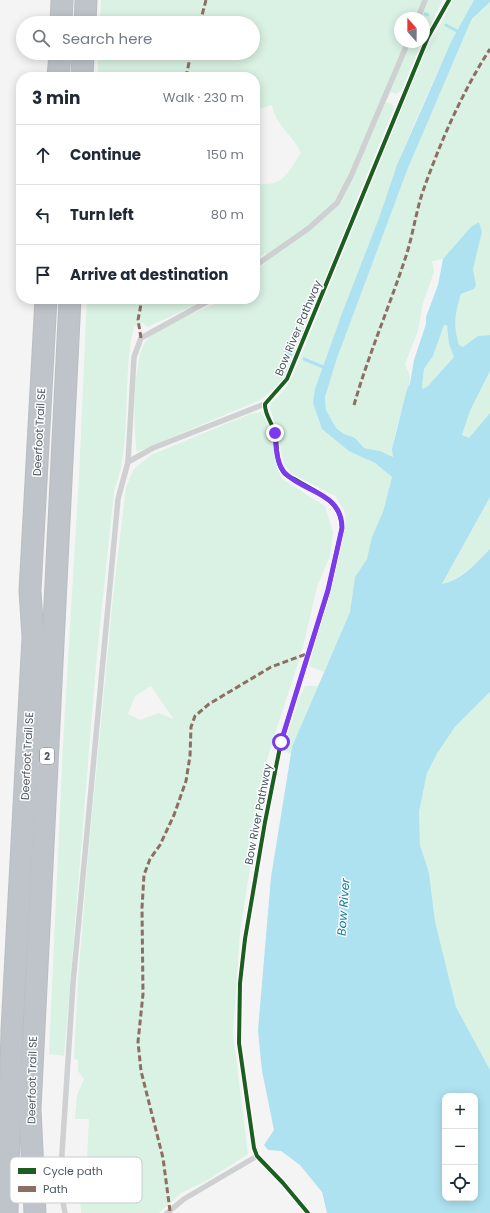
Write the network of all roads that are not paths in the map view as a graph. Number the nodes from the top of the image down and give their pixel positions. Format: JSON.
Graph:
{"nodes":[{"id":1,"x":62,"y":0,"type":"edge"},
{"id":2,"x":86,"y":0,"type":"edge"},
{"id":3,"x":425,"y":0,"type":"edge"},
{"id":4,"x":420,"y":12,"type":"edge"},
{"id":5,"x":61,"y":16,"type":"edge"},
{"id":6,"x":85,"y":16,"type":"edge"},
{"id":7,"x":405,"y":48,"type":"edge"},
{"id":8,"x":59,"y":60,"type":"edge"},
{"id":9,"x":83,"y":60,"type":"edge"},
{"id":10,"x":58,"y":72,"type":"edge"},
{"id":11,"x":82,"y":72,"type":"edge"},
{"id":12,"x":260,"y":262,"type":"edge"},
{"id":13,"x":46,"y":304,"type":"edge"},
{"id":14,"x":70,"y":304,"type":"edge"},
{"id":15,"x":203,"y":304,"type":"edge"},
{"id":16,"x":265,"y":404,"type":"dead end"},
{"id":17,"x":128,"y":462,"type":"junction"},
{"id":18,"x":30,"y":590,"type":"junction"},
{"id":19,"x":0,"y":998,"type":"edge"},
{"id":20,"x":257,"y":1156,"type":"dead end"},
{"id":21,"x":32,"y":1157,"type":"edge"},
{"id":22,"x":62,"y":1157,"type":"edge"},
{"id":23,"x":35,"y":1203,"type":"edge"},
{"id":24,"x":63,"y":1203,"type":"edge"},
{"id":25,"x":7,"y":1213,"type":"edge"},
{"id":26,"x":35,"y":1213,"type":"edge"},
{"id":27,"x":65,"y":1213,"type":"edge"},
{"id":28,"x":167,"y":1213,"type":"edge"}],
"edges":[{"from":1,"to":5,"type":"highway"},
{"from":2,"to":6,"type":"highway"},
{"from":3,"to":4,"type":"lane"},
{"from":7,"to":12,"type":"lane"},
{"from":8,"to":10,"type":"highway"},
{"from":9,"to":11,"type":"highway"},
{"from":13,"to":18,"type":"highway","name":"Deerfoot Trail SE","number":"2"},
{"from":14,"to":21,"type":"highway","name":"Deerfoot Trail SE","number":"2"},
{"from":15,"to":17,"type":"lane"},
{"from":16,"to":17,"type":"lane"},
{"from":17,"to":22,"type":"lane"},
{"from":18,"to":19,"type":"highway"},
{"from":18,"to":25,"type":"highway","name":"Deerfoot Trail SE","number":"2"},
{"from":20,"to":28,"type":"lane"},
{"from":23,"to":26,"type":"highway","name":"Deerfoot Trail SE","number":"2"},
{"from":24,"to":27,"type":"lane"}]}
